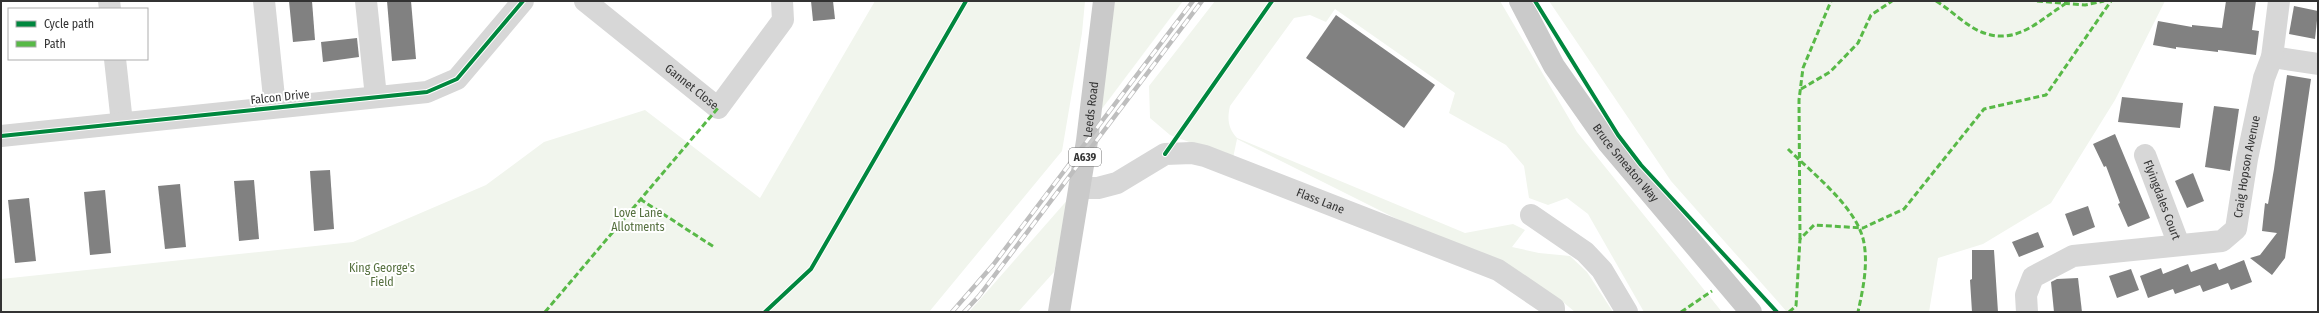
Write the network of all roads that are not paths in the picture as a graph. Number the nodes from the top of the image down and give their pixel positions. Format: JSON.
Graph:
{"nodes":[{"id":1,"x":264,"y":1,"type":"edge"},
{"id":2,"x":366,"y":1,"type":"edge"},
{"id":3,"x":523,"y":1,"type":"edge"},
{"id":4,"x":585,"y":1,"type":"edge"},
{"id":5,"x":782,"y":1,"type":"edge"},
{"id":6,"x":1104,"y":1,"type":"edge"},
{"id":7,"x":1520,"y":1,"type":"edge"},
{"id":8,"x":2278,"y":1,"type":"edge"},
{"id":9,"x":2272,"y":57,"type":"junction"},
{"id":10,"x":115,"y":60,"type":"edge"},
{"id":11,"x":2318,"y":64,"type":"edge"},
{"id":12,"x":376,"y":97,"type":"junction"},
{"id":13,"x":275,"y":108,"type":"junction"},
{"id":14,"x":122,"y":123,"type":"junction"},
{"id":15,"x":1,"y":136,"type":"edge"},
{"id":16,"x":2145,"y":155,"type":"dead end"},
{"id":17,"x":1080,"y":188,"type":"junction"},
{"id":18,"x":1531,"y":215,"type":"dead end"},
{"id":19,"x":2179,"y":245,"type":"junction"},
{"id":20,"x":1554,"y":310,"type":"edge"},
{"id":21,"x":1059,"y":312,"type":"edge"},
{"id":22,"x":1627,"y":312,"type":"edge"},
{"id":23,"x":1751,"y":312,"type":"edge"},
{"id":24,"x":2027,"y":312,"type":"edge"}],
"edges":[{"from":1,"to":13,"type":"street"},
{"from":2,"to":12,"type":"street"},
{"from":3,"to":12,"type":"street","name":"Falcon Drive"},
{"from":4,"to":5,"type":"street","name":"Gannet Close"},
{"from":6,"to":17,"type":"main road","name":"Leeds Road","number":"A639"},
{"from":7,"to":23,"type":"main road","name":"Bruce Smeaton Way"},
{"from":8,"to":9,"type":"street","name":"Craig Hopson Avenue"},
{"from":9,"to":11,"type":"street"},
{"from":9,"to":19,"type":"street","name":"Craig Hopson Avenue"},
{"from":10,"to":14,"type":"street"},
{"from":12,"to":13,"type":"street","name":"Falcon Drive"},
{"from":13,"to":14,"type":"street","name":"Falcon Drive"},
{"from":14,"to":15,"type":"street","name":"Falcon Drive"},
{"from":16,"to":19,"type":"street","name":"Flyingdales Court"},
{"from":17,"to":20,"type":"street","name":"Flass Lane"},
{"from":17,"to":21,"type":"main road","name":"Leeds Road","number":"A639"},
{"from":18,"to":22,"type":"street"},
{"from":19,"to":24,"type":"street","name":"Craig Hopson Avenue"}]}
